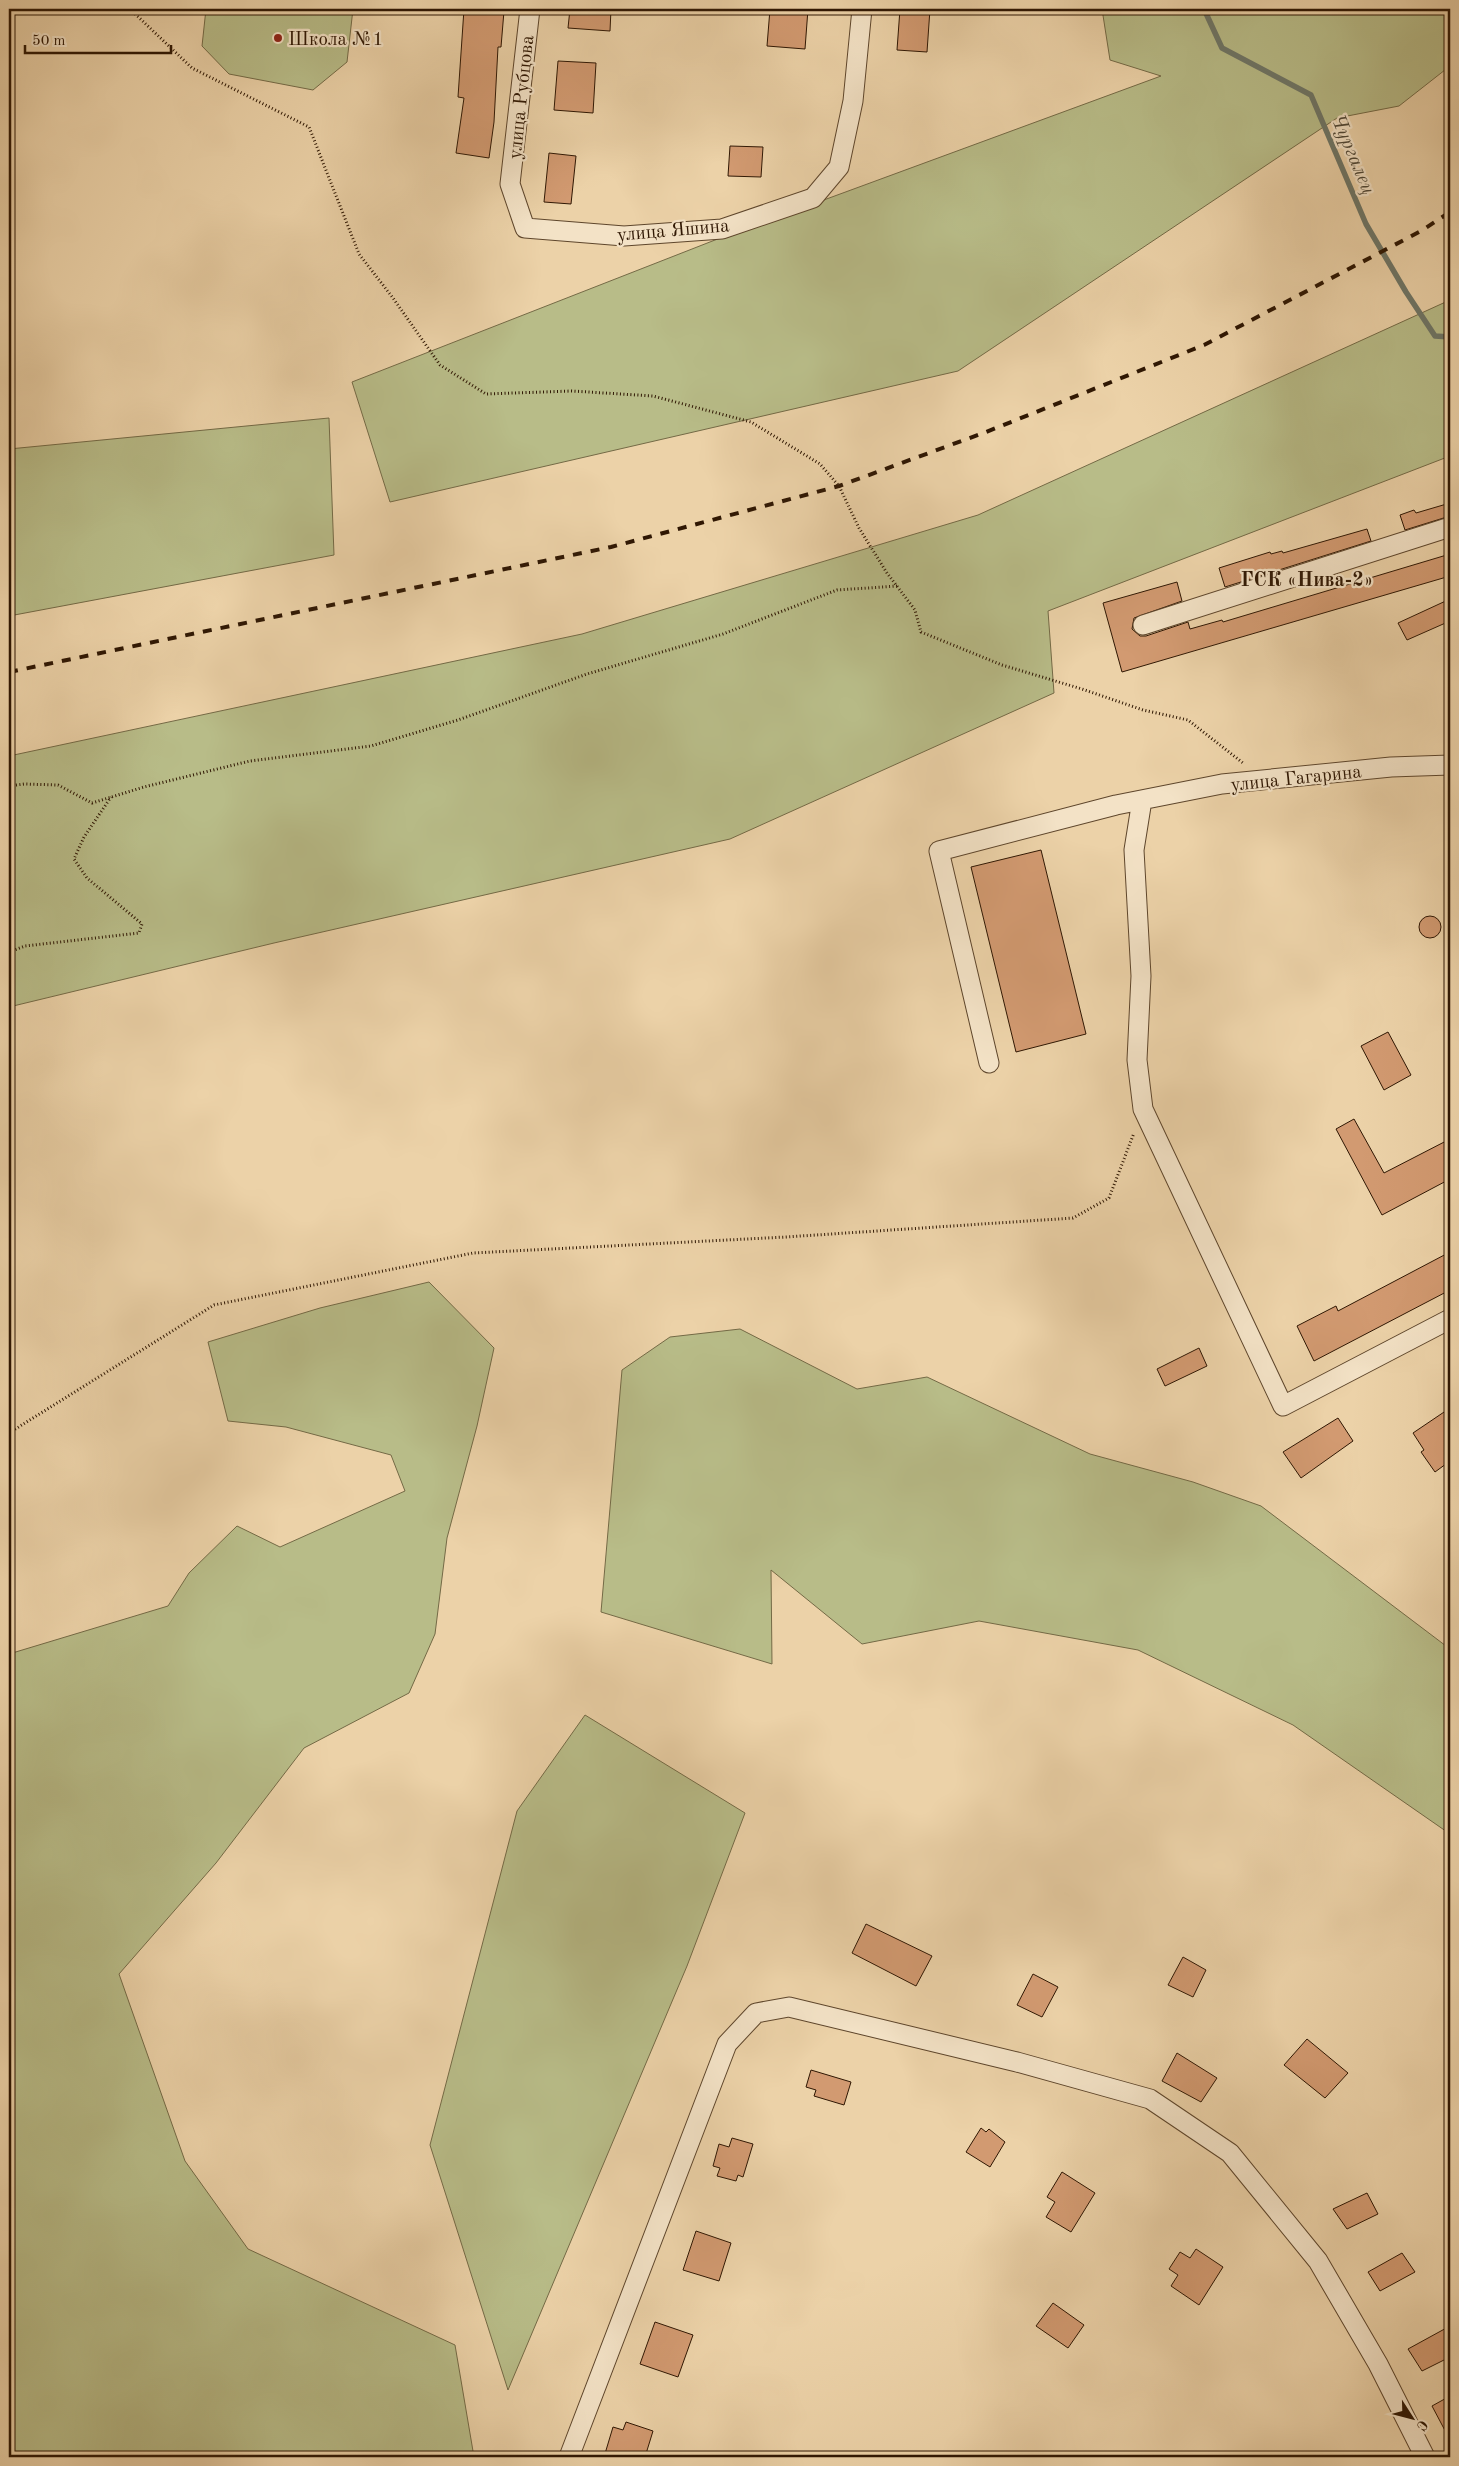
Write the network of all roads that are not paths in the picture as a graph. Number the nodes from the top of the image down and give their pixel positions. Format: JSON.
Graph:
{"nodes":[{"id":1,"x":530,"y":9,"type":"edge"},
{"id":2,"x":862,"y":9,"type":"edge"},
{"id":3,"x":510,"y":184,"type":"joint"},
{"id":4,"x":1450,"y":527,"type":"edge"},
{"id":5,"x":1143,"y":625,"type":"dead end"},
{"id":6,"x":1450,"y":765,"type":"edge"},
{"id":7,"x":1142,"y":800,"type":"junction"},
{"id":8,"x":989,"y":1063,"type":"dead end"},
{"id":9,"x":1450,"y":1319,"type":"edge"},
{"id":10,"x":569,"y":2457,"type":"edge"},
{"id":11,"x":1425,"y":2457,"type":"edge"}],
"edges":[{"from":1,"to":3,"type":"street","name":"улица Рубцова"},
{"from":2,"to":3,"type":"street","name":"улица Яшина"},
{"from":4,"to":5,"type":"street"},
{"from":6,"to":7,"type":"street","name":"улица Гагарина"},
{"from":7,"to":8,"type":"street","name":"улица Гагарина"},
{"from":7,"to":9,"type":"street"},
{"from":10,"to":11,"type":"street"}]}
